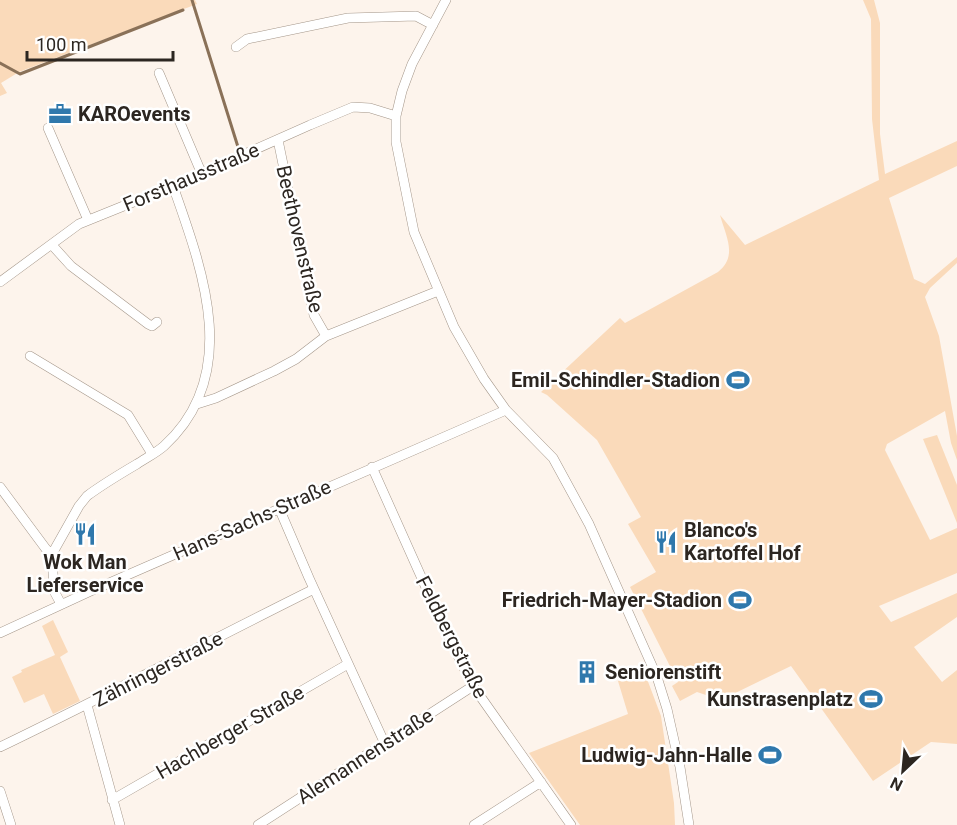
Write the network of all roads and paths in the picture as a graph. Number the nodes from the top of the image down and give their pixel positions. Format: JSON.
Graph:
{"nodes":[{"id":1,"x":446,"y":0,"type":"edge"},
{"id":2,"x":433,"y":25,"type":"junction"},
{"id":3,"x":236,"y":47,"type":"dead end"},
{"id":4,"x":159,"y":73,"type":"dead end"},
{"id":5,"x":396,"y":116,"type":"junction"},
{"id":6,"x":48,"y":128,"type":"dead end"},
{"id":7,"x":278,"y":140,"type":"junction"},
{"id":8,"x":201,"y":172,"type":"junction"},
{"id":9,"x":173,"y":186,"type":"junction"},
{"id":10,"x":88,"y":220,"type":"junction"},
{"id":11,"x":52,"y":245,"type":"junction"},
{"id":12,"x":0,"y":282,"type":"edge"},
{"id":13,"x":438,"y":291,"type":"junction"},
{"id":14,"x":157,"y":322,"type":"dead end"},
{"id":15,"x":326,"y":336,"type":"junction"},
{"id":16,"x":30,"y":356,"type":"dead end"},
{"id":17,"x":197,"y":404,"type":"junction"},
{"id":18,"x":506,"y":410,"type":"junction"},
{"id":19,"x":152,"y":454,"type":"junction"},
{"id":20,"x":372,"y":467,"type":"junction"},
{"id":21,"x":0,"y":487,"type":"edge"},
{"id":22,"x":279,"y":508,"type":"junction"},
{"id":23,"x":52,"y":554,"type":"junction"},
{"id":24,"x":314,"y":589,"type":"junction"},
{"id":25,"x":61,"y":604,"type":"junction"},
{"id":26,"x":0,"y":633,"type":"edge"},
{"id":27,"x":348,"y":664,"type":"junction"},
{"id":28,"x":473,"y":686,"type":"junction"},
{"id":29,"x":87,"y":705,"type":"junction"},
{"id":30,"x":385,"y":744,"type":"junction"},
{"id":31,"x":0,"y":747,"type":"edge"},
{"id":32,"x":541,"y":782,"type":"junction"},
{"id":33,"x":0,"y":790,"type":"edge"},
{"id":34,"x":112,"y":800,"type":"junction"},
{"id":35,"x":11,"y":825,"type":"edge"},
{"id":36,"x":120,"y":825,"type":"edge"},
{"id":37,"x":258,"y":825,"type":"edge"},
{"id":38,"x":474,"y":825,"type":"edge"},
{"id":39,"x":572,"y":825,"type":"edge"},
{"id":40,"x":688,"y":825,"type":"edge"}],
"edges":[{"from":1,"to":2,"type":"street"},
{"from":2,"to":3,"type":"street"},
{"from":2,"to":5,"type":"street"},
{"from":4,"to":8,"type":"street"},
{"from":5,"to":7,"type":"street","name":"Forsthausstraße"},
{"from":5,"to":13,"type":"street"},
{"from":6,"to":10,"type":"street"},
{"from":7,"to":8,"type":"street","name":"Forsthausstraße"},
{"from":7,"to":15,"type":"street","name":"Beethovenstraße"},
{"from":8,"to":9,"type":"street","name":"Forsthausstraße"},
{"from":9,"to":10,"type":"street","name":"Forsthausstraße"},
{"from":9,"to":17,"type":"street"},
{"from":10,"to":11,"type":"street","name":"Forsthausstraße"},
{"from":11,"to":12,"type":"street","name":"Forsthausstraße"},
{"from":11,"to":14,"type":"street"},
{"from":13,"to":15,"type":"street"},
{"from":13,"to":18,"type":"street"},
{"from":15,"to":17,"type":"street"},
{"from":16,"to":19,"type":"street"},
{"from":17,"to":19,"type":"street"},
{"from":18,"to":20,"type":"street","name":"Hans-Sachs-Straße"},
{"from":18,"to":40,"type":"street"},
{"from":19,"to":23,"type":"street"},
{"from":20,"to":22,"type":"street","name":"Hans-Sachs-Straße"},
{"from":20,"to":28,"type":"street","name":"Feldbergstraße"},
{"from":21,"to":23,"type":"street"},
{"from":22,"to":24,"type":"street"},
{"from":22,"to":25,"type":"street","name":"Hans-Sachs-Straße"},
{"from":23,"to":25,"type":"street"},
{"from":24,"to":27,"type":"street"},
{"from":24,"to":29,"type":"street","name":"Zähringerstraße"},
{"from":25,"to":26,"type":"street","name":"Hans-Sachs-Straße"},
{"from":27,"to":30,"type":"street"},
{"from":27,"to":34,"type":"street","name":"Hachberger Straße"},
{"from":28,"to":30,"type":"street","name":"Alemannenstraße"},
{"from":28,"to":32,"type":"street","name":"Feldbergstraße"},
{"from":29,"to":31,"type":"street","name":"Zähringerstraße"},
{"from":29,"to":34,"type":"street"},
{"from":30,"to":37,"type":"street","name":"Alemannenstraße"},
{"from":32,"to":38,"type":"street"},
{"from":32,"to":39,"type":"street","name":"Feldbergstraße"},
{"from":33,"to":35,"type":"street"},
{"from":34,"to":36,"type":"street"}]}
